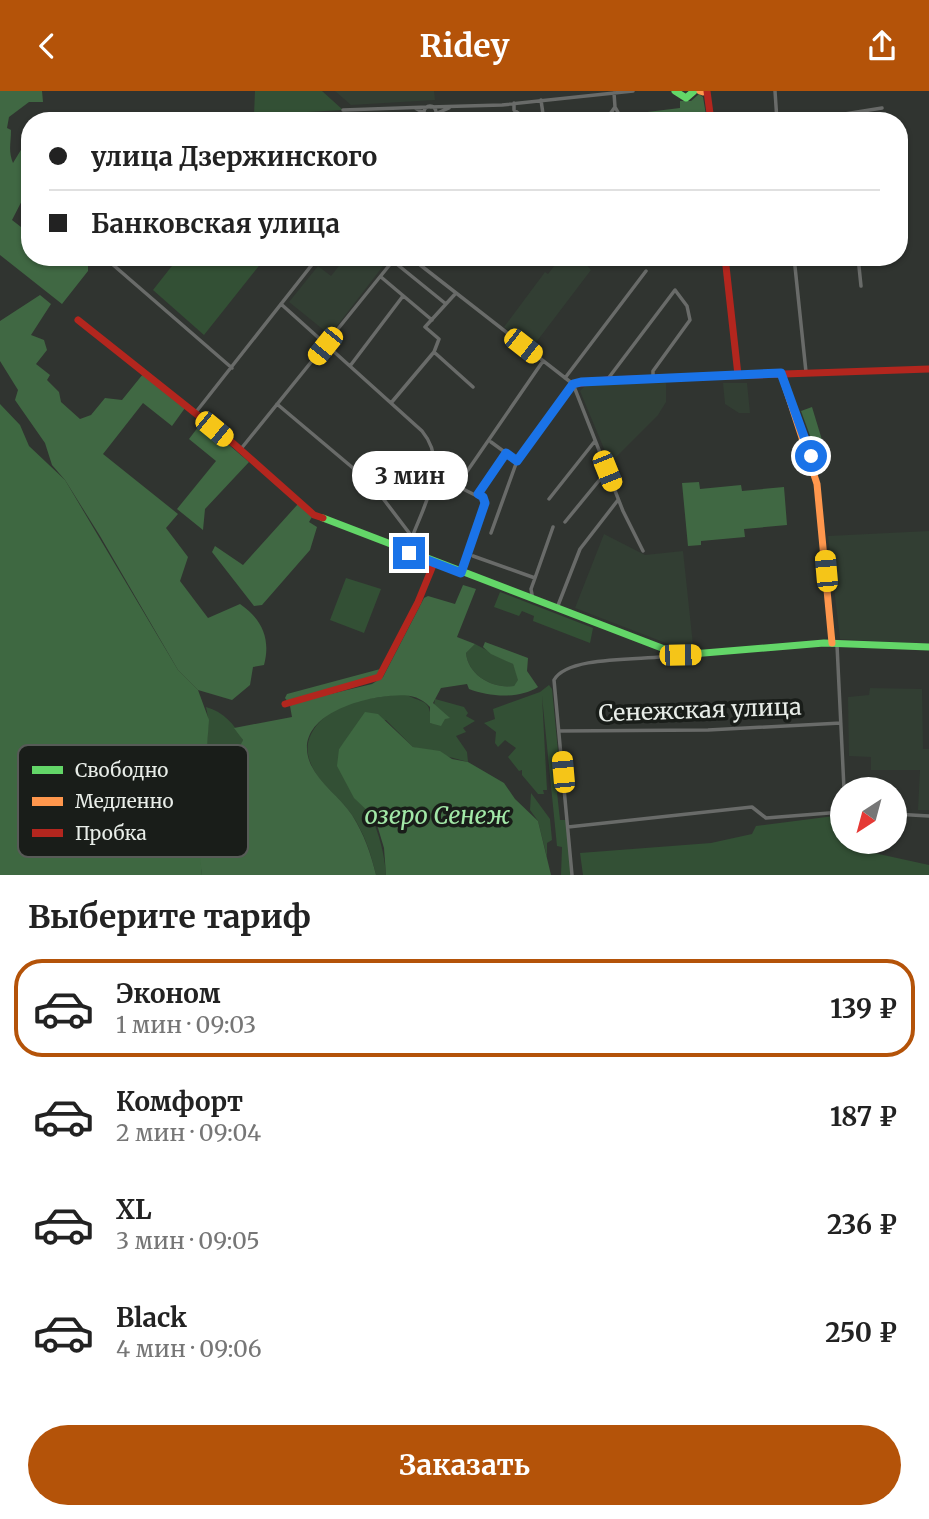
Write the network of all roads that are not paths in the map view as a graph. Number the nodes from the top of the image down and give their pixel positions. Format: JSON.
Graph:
{"nodes":[{"id":1,"x":633,"y":91,"type":"edge"},
{"id":2,"x":775,"y":91,"type":"edge"},
{"id":3,"x":675,"y":92,"type":"edge"},
{"id":4,"x":700,"y":92,"type":"edge"},
{"id":5,"x":614,"y":93,"type":"edge"},
{"id":6,"x":541,"y":100,"type":"junction"},
{"id":7,"x":514,"y":103,"type":"junction"},
{"id":8,"x":412,"y":107,"type":"junction"},
{"id":9,"x":429,"y":107,"type":"junction"},
{"id":10,"x":453,"y":107,"type":"junction"},
{"id":11,"x":615,"y":107,"type":"junction"},
{"id":12,"x":882,"y":107,"type":"dead end"},
{"id":13,"x":343,"y":110,"type":"dead end"},
{"id":14,"x":422,"y":112,"type":"edge"},
{"id":15,"x":425,"y":112,"type":"edge"},
{"id":16,"x":430,"y":112,"type":"edge"},
{"id":17,"x":443,"y":112,"type":"edge"},
{"id":18,"x":516,"y":112,"type":"edge"},
{"id":19,"x":543,"y":112,"type":"edge"},
{"id":20,"x":611,"y":112,"type":"edge"},
{"id":21,"x":618,"y":112,"type":"edge"},
{"id":22,"x":708,"y":112,"type":"edge"},
{"id":23,"x":777,"y":112,"type":"edge"},
{"id":24,"x":864,"y":112,"type":"edge"},
{"id":25,"x":114,"y":266,"type":"edge"},
{"id":26,"x":311,"y":266,"type":"edge"},
{"id":27,"x":390,"y":266,"type":"edge"},
{"id":28,"x":403,"y":266,"type":"edge"},
{"id":29,"x":422,"y":266,"type":"edge"},
{"id":30,"x":726,"y":266,"type":"edge"},
{"id":31,"x":795,"y":266,"type":"edge"},
{"id":32,"x":859,"y":266,"type":"edge"},
{"id":33,"x":646,"y":271,"type":"dead end"},
{"id":34,"x":381,"y":277,"type":"junction"},
{"id":35,"x":861,"y":286,"type":"dead end"},
{"id":36,"x":456,"y":293,"type":"junction"},
{"id":37,"x":403,"y":296,"type":"junction"},
{"id":38,"x":281,"y":304,"type":"junction"},
{"id":39,"x":446,"y":304,"type":"junction"},
{"id":40,"x":79,"y":320,"type":"dead end"},
{"id":41,"x":432,"y":320,"type":"junction"},
{"id":42,"x":327,"y":343,"type":"junction"},
{"id":43,"x":434,"y":352,"type":"junction"},
{"id":44,"x":543,"y":361,"type":"junction"},
{"id":45,"x":350,"y":366,"type":"junction"},
{"id":46,"x":232,"y":368,"type":"junction"},
{"id":47,"x":929,"y":369,"type":"edge"},
{"id":48,"x":806,"y":372,"type":"junction"},
{"id":49,"x":738,"y":375,"type":"junction"},
{"id":50,"x":785,"y":376,"type":"junction"},
{"id":51,"x":565,"y":378,"type":"junction"},
{"id":52,"x":653,"y":378,"type":"junction"},
{"id":53,"x":607,"y":380,"type":"junction"},
{"id":54,"x":573,"y":384,"type":"junction"},
{"id":55,"x":472,"y":387,"type":"dead end"},
{"id":56,"x":391,"y":403,"type":"junction"},
{"id":57,"x":277,"y":404,"type":"junction"},
{"id":58,"x":195,"y":413,"type":"junction"},
{"id":59,"x":595,"y":441,"type":"junction"},
{"id":60,"x":490,"y":442,"type":"junction"},
{"id":61,"x":240,"y":450,"type":"junction"},
{"id":62,"x":506,"y":453,"type":"junction"},
{"id":63,"x":517,"y":461,"type":"junction"},
{"id":64,"x":607,"y":471,"type":"junction"},
{"id":65,"x":478,"y":494,"type":"junction"},
{"id":66,"x":550,"y":499,"type":"dead end"},
{"id":67,"x":619,"y":500,"type":"junction"},
{"id":68,"x":565,"y":521,"type":"dead end"},
{"id":69,"x":554,"y":527,"type":"dead end"},
{"id":70,"x":491,"y":533,"type":"dead end"},
{"id":71,"x":411,"y":540,"type":"junction"},
{"id":72,"x":643,"y":551,"type":"dead end"},
{"id":73,"x":473,"y":556,"type":"dead end"},
{"id":74,"x":432,"y":562,"type":"junction"},
{"id":75,"x":461,"y":573,"type":"junction"},
{"id":76,"x":535,"y":578,"type":"junction"},
{"id":77,"x":533,"y":601,"type":"junction"},
{"id":78,"x":557,"y":610,"type":"junction"},
{"id":79,"x":835,"y":643,"type":"junction"},
{"id":80,"x":929,"y":647,"type":"edge"},
{"id":81,"x":680,"y":655,"type":"junction"},
{"id":82,"x":285,"y":704,"type":"dead end"},
{"id":83,"x":841,"y":723,"type":"junction"},
{"id":84,"x":559,"y":731,"type":"junction"},
{"id":85,"x":843,"y":777,"type":"edge"},
{"id":86,"x":830,"y":813,"type":"edge"},
{"id":87,"x":907,"y":814,"type":"edge"},
{"id":88,"x":929,"y":815,"type":"edge"},
{"id":89,"x":568,"y":827,"type":"junction"},
{"id":90,"x":572,"y":875,"type":"edge"}],
"edges":[{"from":1,"to":5,"type":"street"},
{"from":2,"to":23,"type":"street"},
{"from":3,"to":4,"type":"street"},
{"from":4,"to":22,"type":"street"},
{"from":5,"to":6,"type":"street"},
{"from":5,"to":11,"type":"street"},
{"from":6,"to":7,"type":"street"},
{"from":6,"to":19,"type":"street"},
{"from":7,"to":10,"type":"street"},
{"from":7,"to":18,"type":"street"},
{"from":8,"to":9,"type":"street"},
{"from":8,"to":13,"type":"street"},
{"from":8,"to":14,"type":"street"},
{"from":9,"to":10,"type":"street"},
{"from":9,"to":15,"type":"street"},
{"from":9,"to":16,"type":"street"},
{"from":10,"to":17,"type":"street"},
{"from":11,"to":20,"type":"street"},
{"from":11,"to":21,"type":"street"},
{"from":12,"to":24,"type":"street"},
{"from":25,"to":46,"type":"street"},
{"from":26,"to":38,"type":"street"},
{"from":27,"to":34,"type":"street"},
{"from":28,"to":39,"type":"street"},
{"from":29,"to":36,"type":"street"},
{"from":30,"to":49,"type":"street"},
{"from":31,"to":48,"type":"street"},
{"from":32,"to":35,"type":"street"},
{"from":33,"to":51,"type":"street"},
{"from":34,"to":37,"type":"street"},
{"from":34,"to":42,"type":"street"},
{"from":36,"to":39,"type":"street"},
{"from":36,"to":44,"type":"street"},
{"from":37,"to":41,"type":"street"},
{"from":37,"to":45,"type":"street"},
{"from":38,"to":42,"type":"street"},
{"from":38,"to":46,"type":"street"},
{"from":39,"to":41,"type":"street"},
{"from":40,"to":58,"type":"street"},
{"from":41,"to":43,"type":"street"},
{"from":42,"to":45,"type":"street"},
{"from":42,"to":57,"type":"street"},
{"from":43,"to":55,"type":"street"},
{"from":43,"to":56,"type":"street"},
{"from":44,"to":51,"type":"street"},
{"from":44,"to":60,"type":"street"},
{"from":45,"to":56,"type":"street"},
{"from":46,"to":58,"type":"street"},
{"from":47,"to":48,"type":"street"},
{"from":48,"to":50,"type":"street"},
{"from":49,"to":50,"type":"street"},
{"from":49,"to":52,"type":"street"},
{"from":50,"to":79,"type":"street"},
{"from":51,"to":54,"type":"street"},
{"from":52,"to":53,"type":"street"},
{"from":52,"to":53,"type":"street"},
{"from":53,"to":54,"type":"street"},
{"from":54,"to":59,"type":"street"},
{"from":54,"to":63,"type":"street"},
{"from":56,"to":71,"type":"street"},
{"from":57,"to":61,"type":"street"},
{"from":57,"to":71,"type":"street"},
{"from":58,"to":61,"type":"street"},
{"from":59,"to":64,"type":"street"},
{"from":59,"to":66,"type":"street"},
{"from":60,"to":62,"type":"street"},
{"from":60,"to":65,"type":"street"},
{"from":61,"to":74,"type":"street"},
{"from":62,"to":63,"type":"street"},
{"from":62,"to":65,"type":"street"},
{"from":63,"to":70,"type":"street"},
{"from":64,"to":67,"type":"street"},
{"from":64,"to":68,"type":"street"},
{"from":65,"to":75,"type":"street"},
{"from":67,"to":72,"type":"street"},
{"from":67,"to":78,"type":"street"},
{"from":69,"to":76,"type":"street"},
{"from":71,"to":74,"type":"street"},
{"from":73,"to":76,"type":"street"},
{"from":74,"to":75,"type":"street"},
{"from":74,"to":82,"type":"street"},
{"from":75,"to":77,"type":"street"},
{"from":76,"to":77,"type":"street"},
{"from":77,"to":78,"type":"street"},
{"from":78,"to":81,"type":"street"},
{"from":79,"to":80,"type":"street"},
{"from":79,"to":81,"type":"street"},
{"from":79,"to":83,"type":"street"},
{"from":81,"to":84,"type":"street"},
{"from":83,"to":84,"type":"street","name":"Сенежская улица"},
{"from":83,"to":85,"type":"street"},
{"from":84,"to":89,"type":"street"},
{"from":86,"to":89,"type":"street"},
{"from":87,"to":88,"type":"street"},
{"from":89,"to":90,"type":"street"}]}
